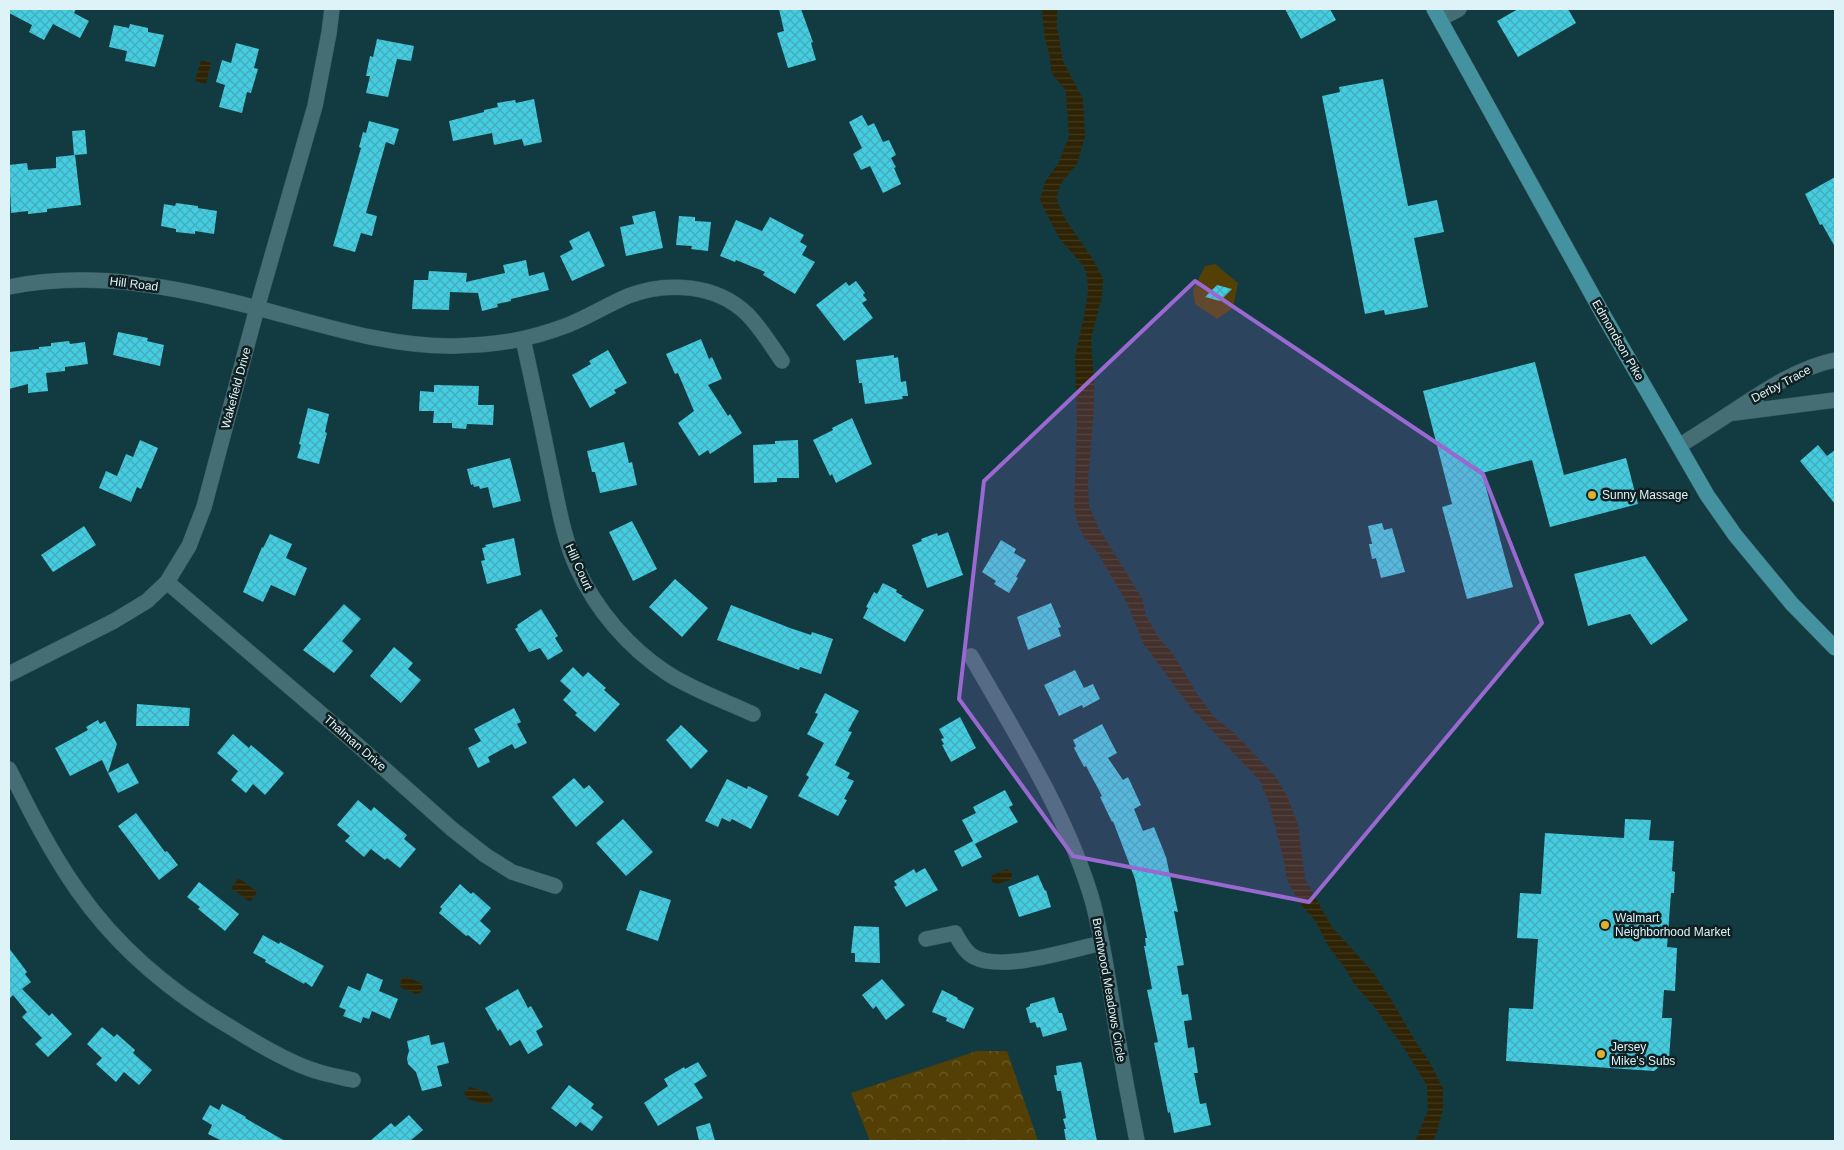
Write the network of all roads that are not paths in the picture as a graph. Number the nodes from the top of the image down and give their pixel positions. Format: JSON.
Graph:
{"nodes":[{"id":1,"x":332,"y":9,"type":"edge"},
{"id":2,"x":1460,"y":9,"type":"edge"},
{"id":3,"x":1437,"y":14,"type":"edge"},
{"id":4,"x":9,"y":287,"type":"edge"},
{"id":5,"x":257,"y":308,"type":"junction"},
{"id":6,"x":523,"y":339,"type":"junction"},
{"id":7,"x":1835,"y":360,"type":"edge"},
{"id":8,"x":782,"y":361,"type":"dead end"},
{"id":9,"x":1835,"y":400,"type":"edge"},
{"id":10,"x":1730,"y":413,"type":"junction"},
{"id":11,"x":1679,"y":446,"type":"junction"},
{"id":12,"x":167,"y":582,"type":"junction"},
{"id":13,"x":1835,"y":648,"type":"edge"},
{"id":14,"x":971,"y":656,"type":"dead end"},
{"id":15,"x":9,"y":674,"type":"edge"},
{"id":16,"x":753,"y":714,"type":"dead end"},
{"id":17,"x":9,"y":769,"type":"edge"},
{"id":18,"x":555,"y":886,"type":"dead end"},
{"id":19,"x":926,"y":939,"type":"dead end"},
{"id":20,"x":1102,"y":943,"type":"junction"},
{"id":21,"x":353,"y":1080,"type":"dead end"},
{"id":22,"x":1137,"y":1141,"type":"edge"}],
"edges":[{"from":1,"to":5,"type":"street","name":"Wakefield Drive"},
{"from":2,"to":3,"type":"street"},
{"from":3,"to":11,"type":"main road","name":"Edmondson Pike"},
{"from":4,"to":5,"type":"street","name":"Hill Road"},
{"from":5,"to":6,"type":"street"},
{"from":5,"to":12,"type":"street","name":"Wakefield Drive"},
{"from":6,"to":8,"type":"street"},
{"from":6,"to":16,"type":"street","name":"Hill Court"},
{"from":7,"to":10,"type":"street","name":"Derby Trace"},
{"from":9,"to":10,"type":"street","name":"Derby Trace"},
{"from":10,"to":11,"type":"street","name":"Derby Trace"},
{"from":11,"to":13,"type":"main road","name":"Edmondson Pike"},
{"from":12,"to":15,"type":"street","name":"Wakefield Drive"},
{"from":12,"to":18,"type":"street","name":"Thalman Drive"},
{"from":14,"to":20,"type":"street","name":"Brentwood Meadows Circle"},
{"from":17,"to":21,"type":"street"},
{"from":19,"to":20,"type":"street"},
{"from":20,"to":22,"type":"street","name":"Brentwood Meadows Circle"}]}
